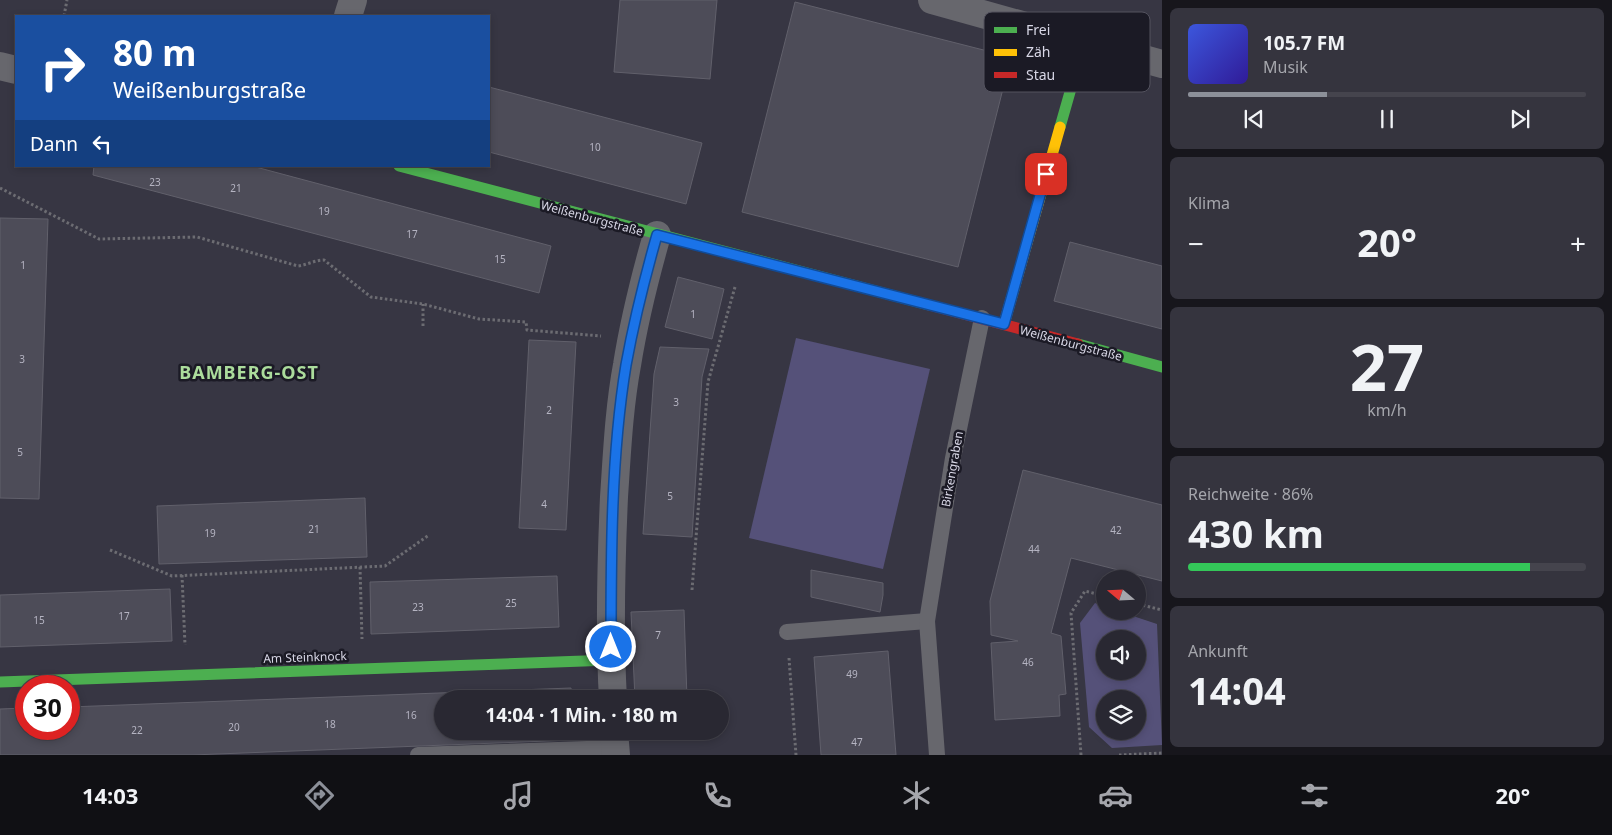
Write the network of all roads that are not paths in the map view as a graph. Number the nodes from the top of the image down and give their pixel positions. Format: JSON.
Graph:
{"nodes":[{"id":1,"x":353,"y":0,"type":"edge"},
{"id":2,"x":932,"y":0,"type":"edge"},
{"id":3,"x":348,"y":15,"type":"edge"},
{"id":4,"x":984,"y":15,"type":"edge"},
{"id":5,"x":0,"y":66,"type":"edge"},
{"id":6,"x":15,"y":70,"type":"edge"},
{"id":7,"x":1070,"y":92,"type":"edge"},
{"id":8,"x":403,"y":167,"type":"edge"},
{"id":9,"x":657,"y":235,"type":"junction"},
{"id":10,"x":982,"y":318,"type":"junction"},
{"id":11,"x":1004,"y":324,"type":"junction"},
{"id":12,"x":1162,"y":367,"type":"edge"},
{"id":13,"x":927,"y":621,"type":"junction"},
{"id":14,"x":787,"y":632,"type":"road end"},
{"id":15,"x":611,"y":660,"type":"junction"},
{"id":16,"x":0,"y":682,"type":"edge"},
{"id":17,"x":613,"y":690,"type":"edge"},
{"id":18,"x":615,"y":745,"type":"edge"},
{"id":19,"x":418,"y":755,"type":"edge"},
{"id":20,"x":937,"y":755,"type":"edge"}],
"edges":[{"from":1,"to":3,"type":"street"},
{"from":2,"to":4,"type":"street"},
{"from":5,"to":6,"type":"street"},
{"from":7,"to":11,"type":"street"},
{"from":8,"to":9,"type":"street","name":"Weißenburgstraße"},
{"from":9,"to":10,"type":"street","name":"Weißenburgstraße"},
{"from":9,"to":15,"type":"street"},
{"from":10,"to":11,"type":"street","name":"Weißenburgstraße"},
{"from":10,"to":13,"type":"lane","name":"Birkengraben"},
{"from":11,"to":12,"type":"street","name":"Weißenburgstraße"},
{"from":13,"to":14,"type":"lane"},
{"from":13,"to":20,"type":"lane","name":"Birkengraben"},
{"from":15,"to":16,"type":"street","name":"Am Steinknock"},
{"from":15,"to":17,"type":"street"},
{"from":18,"to":19,"type":"lane"}]}
